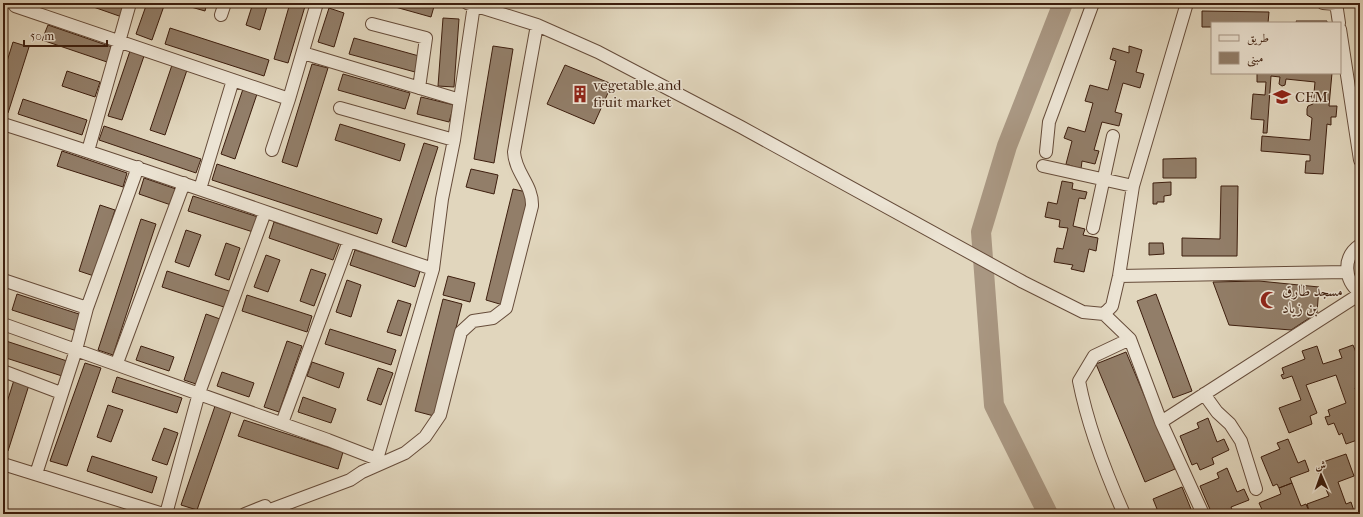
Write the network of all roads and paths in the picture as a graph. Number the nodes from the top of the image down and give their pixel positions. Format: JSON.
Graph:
{"nodes":[{"id":1,"x":130,"y":3,"type":"edge"},
{"id":2,"x":225,"y":3,"type":"edge"},
{"id":3,"x":317,"y":3,"type":"edge"},
{"id":4,"x":1093,"y":3,"type":"edge"},
{"id":5,"x":1187,"y":3,"type":"edge"},
{"id":6,"x":1323,"y":3,"type":"edge"},
{"id":7,"x":1336,"y":3,"type":"edge"},
{"id":8,"x":470,"y":4,"type":"edge"},
{"id":9,"x":15,"y":6,"type":"dead end"},
{"id":10,"x":221,"y":15,"type":"dead end"},
{"id":11,"x":1339,"y":22,"type":"edge"},
{"id":12,"x":372,"y":24,"type":"dead end"},
{"id":13,"x":537,"y":25,"type":"junction"},
{"id":14,"x":1341,"y":36,"type":"edge"},
{"id":15,"x":118,"y":40,"type":"junction"},
{"id":16,"x":303,"y":53,"type":"junction"},
{"id":17,"x":233,"y":80,"type":"junction"},
{"id":18,"x":419,"y":88,"type":"junction"},
{"id":19,"x":289,"y":98,"type":"junction"},
{"id":20,"x":460,"y":100,"type":"junction"},
{"id":21,"x":340,"y":108,"type":"dead end"},
{"id":22,"x":3,"y":124,"type":"edge"},
{"id":23,"x":1113,"y":136,"type":"dead end"},
{"id":24,"x":454,"y":140,"type":"junction"},
{"id":25,"x":272,"y":150,"type":"dead end"},
{"id":26,"x":88,"y":151,"type":"junction"},
{"id":27,"x":1046,"y":152,"type":"dead end"},
{"id":28,"x":1360,"y":160,"type":"edge"},
{"id":29,"x":1043,"y":166,"type":"dead end"},
{"id":30,"x":138,"y":167,"type":"junction"},
{"id":31,"x":1102,"y":180,"type":"junction"},
{"id":32,"x":184,"y":183,"type":"junction"},
{"id":33,"x":1133,"y":186,"type":"junction"},
{"id":34,"x":200,"y":189,"type":"junction"},
{"id":35,"x":265,"y":212,"type":"junction"},
{"id":36,"x":1093,"y":228,"type":"dead end"},
{"id":37,"x":349,"y":241,"type":"junction"},
{"id":38,"x":1360,"y":244,"type":"edge"},
{"id":39,"x":433,"y":269,"type":"junction"},
{"id":40,"x":1347,"y":272,"type":"junction"},
{"id":41,"x":1119,"y":276,"type":"junction"},
{"id":42,"x":3,"y":280,"type":"edge"},
{"id":43,"x":1360,"y":294,"type":"edge"},
{"id":44,"x":87,"y":308,"type":"junction"},
{"id":45,"x":1104,"y":314,"type":"junction"},
{"id":46,"x":3,"y":324,"type":"edge"},
{"id":47,"x":1130,"y":339,"type":"junction"},
{"id":48,"x":76,"y":350,"type":"junction"},
{"id":49,"x":117,"y":363,"type":"junction"},
{"id":50,"x":3,"y":372,"type":"edge"},
{"id":51,"x":61,"y":392,"type":"junction"},
{"id":52,"x":199,"y":393,"type":"junction"},
{"id":53,"x":1204,"y":394,"type":"junction"},
{"id":54,"x":1161,"y":422,"type":"junction"},
{"id":55,"x":282,"y":423,"type":"junction"},
{"id":56,"x":3,"y":464,"type":"edge"},
{"id":57,"x":3,"y":469,"type":"edge"},
{"id":58,"x":362,"y":472,"type":"junction"},
{"id":59,"x":36,"y":474,"type":"junction"},
{"id":60,"x":1256,"y":489,"type":"dead end"},
{"id":61,"x":145,"y":514,"type":"edge"},
{"id":62,"x":164,"y":514,"type":"edge"},
{"id":63,"x":244,"y":514,"type":"edge"},
{"id":64,"x":259,"y":514,"type":"edge"},
{"id":65,"x":1124,"y":514,"type":"edge"},
{"id":66,"x":1203,"y":514,"type":"edge"}],
"edges":[{"from":1,"to":15,"type":"street"},
{"from":2,"to":10,"type":"street"},
{"from":3,"to":16,"type":"street"},
{"from":4,"to":27,"type":"street"},
{"from":5,"to":33,"type":"street"},
{"from":6,"to":7,"type":"street"},
{"from":7,"to":11,"type":"street"},
{"from":8,"to":13,"type":"street"},
{"from":8,"to":20,"type":"street"},
{"from":9,"to":15,"type":"street"},
{"from":12,"to":18,"type":"street"},
{"from":13,"to":45,"type":"street"},
{"from":13,"to":58,"type":"street"},
{"from":14,"to":28,"type":"street"},
{"from":15,"to":17,"type":"street"},
{"from":15,"to":26,"type":"street"},
{"from":16,"to":18,"type":"street"},
{"from":16,"to":19,"type":"street"},
{"from":17,"to":19,"type":"street"},
{"from":17,"to":34,"type":"street"},
{"from":18,"to":20,"type":"street"},
{"from":19,"to":25,"type":"street"},
{"from":20,"to":24,"type":"street"},
{"from":21,"to":24,"type":"street"},
{"from":22,"to":26,"type":"street"},
{"from":23,"to":31,"type":"street"},
{"from":24,"to":39,"type":"street"},
{"from":26,"to":30,"type":"street"},
{"from":29,"to":31,"type":"street"},
{"from":30,"to":32,"type":"street"},
{"from":30,"to":44,"type":"street"},
{"from":31,"to":33,"type":"street"},
{"from":31,"to":36,"type":"street"},
{"from":32,"to":34,"type":"street"},
{"from":32,"to":49,"type":"street"},
{"from":33,"to":41,"type":"street"},
{"from":34,"to":35,"type":"street"},
{"from":35,"to":37,"type":"street"},
{"from":35,"to":52,"type":"street"},
{"from":37,"to":39,"type":"street"},
{"from":37,"to":55,"type":"street"},
{"from":38,"to":40,"type":"street"},
{"from":39,"to":55,"type":"street"},
{"from":40,"to":41,"type":"street"},
{"from":40,"to":43,"type":"street"},
{"from":41,"to":45,"type":"street"},
{"from":42,"to":44,"type":"street"},
{"from":43,"to":53,"type":"street"},
{"from":44,"to":48,"type":"street"},
{"from":45,"to":47,"type":"street"},
{"from":46,"to":48,"type":"street"},
{"from":47,"to":54,"type":"street"},
{"from":47,"to":65,"type":"street"},
{"from":48,"to":49,"type":"street"},
{"from":48,"to":51,"type":"street"},
{"from":49,"to":52,"type":"street"},
{"from":50,"to":51,"type":"street"},
{"from":51,"to":59,"type":"street"},
{"from":52,"to":55,"type":"street"},
{"from":52,"to":62,"type":"street"},
{"from":53,"to":54,"type":"street"},
{"from":53,"to":60,"type":"street"},
{"from":54,"to":66,"type":"street"},
{"from":56,"to":59,"type":"street"},
{"from":57,"to":61,"type":"street"},
{"from":58,"to":63,"type":"street"},
{"from":58,"to":64,"type":"street"},
{"from":59,"to":62,"type":"street"}]}
